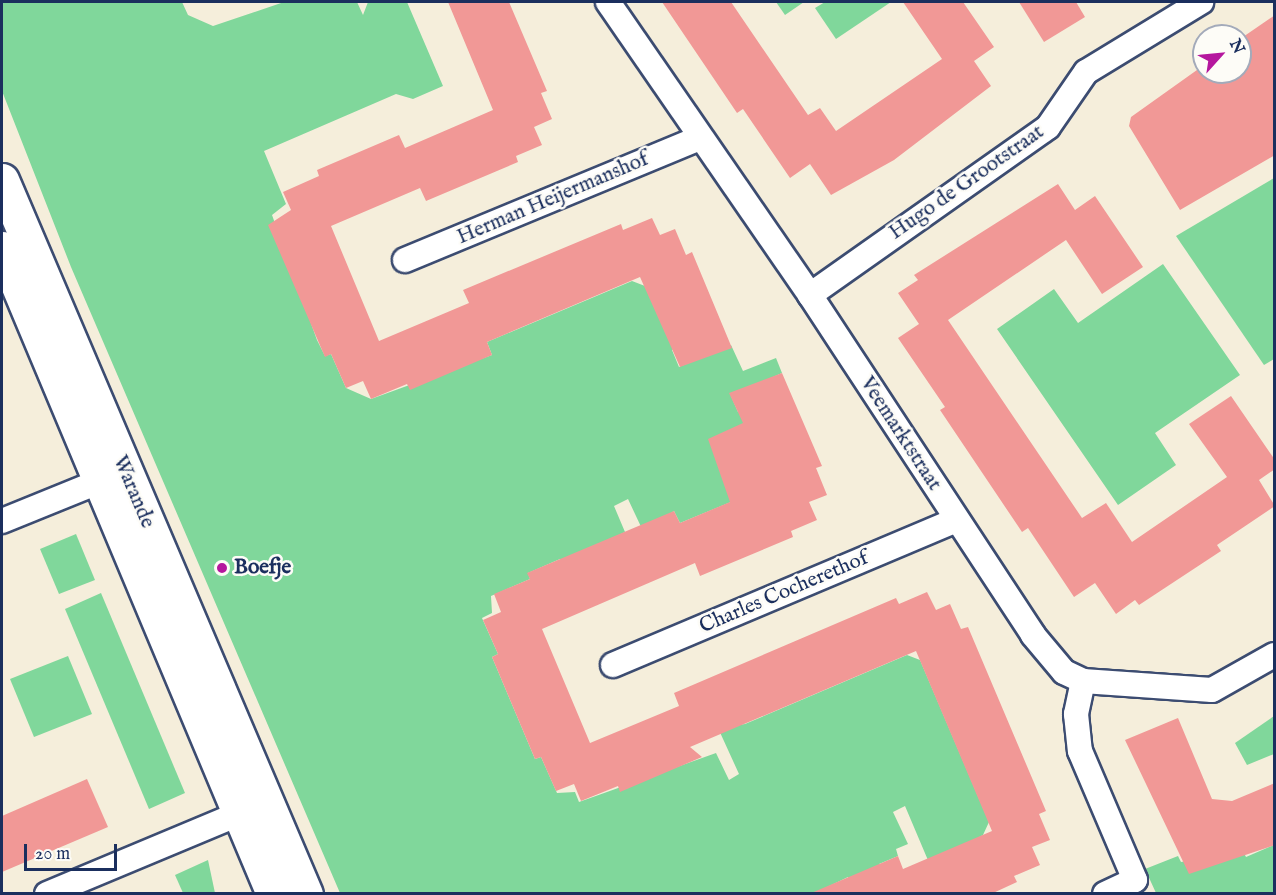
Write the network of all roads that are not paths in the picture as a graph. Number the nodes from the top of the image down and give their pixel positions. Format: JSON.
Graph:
{"nodes":[{"id":1,"x":608,"y":2,"type":"edge"},
{"id":2,"x":1201,"y":2,"type":"edge"},
{"id":3,"x":700,"y":138,"type":"junction"},
{"id":4,"x":2,"y":180,"type":"edge"},
{"id":5,"x":2,"y":248,"type":"edge"},
{"id":6,"x":405,"y":260,"type":"dead end"},
{"id":7,"x":810,"y":294,"type":"junction"},
{"id":8,"x":112,"y":476,"type":"junction"},
{"id":9,"x":956,"y":520,"type":"junction"},
{"id":10,"x":2,"y":521,"type":"edge"},
{"id":11,"x":1275,"y":655,"type":"edge"},
{"id":12,"x":613,"y":666,"type":"dead end"},
{"id":13,"x":1083,"y":681,"type":"junction"},
{"id":14,"x":255,"y":807,"type":"junction"},
{"id":15,"x":47,"y":894,"type":"edge"},
{"id":16,"x":273,"y":894,"type":"edge"},
{"id":17,"x":306,"y":894,"type":"edge"},
{"id":18,"x":1105,"y":894,"type":"edge"}],
"edges":[{"from":1,"to":3,"type":"street","name":"Veemarktstraat"},
{"from":2,"to":7,"type":"street","name":"Hugo de Grootstraat"},
{"from":3,"to":6,"type":"street","name":"Herman Heijermanshof"},
{"from":3,"to":7,"type":"street","name":"Veemarktstraat"},
{"from":4,"to":8,"type":"street","name":"Warande"},
{"from":5,"to":8,"type":"street","name":"Warande"},
{"from":7,"to":9,"type":"street","name":"Veemarktstraat"},
{"from":8,"to":10,"type":"street"},
{"from":8,"to":14,"type":"street","name":"Warande"},
{"from":9,"to":12,"type":"street","name":"Charles Cocherethof"},
{"from":9,"to":13,"type":"street","name":"Veemarktstraat"},
{"from":11,"to":13,"type":"street"},
{"from":13,"to":18,"type":"street"},
{"from":14,"to":15,"type":"street"},
{"from":14,"to":16,"type":"street"},
{"from":14,"to":17,"type":"street"}]}
